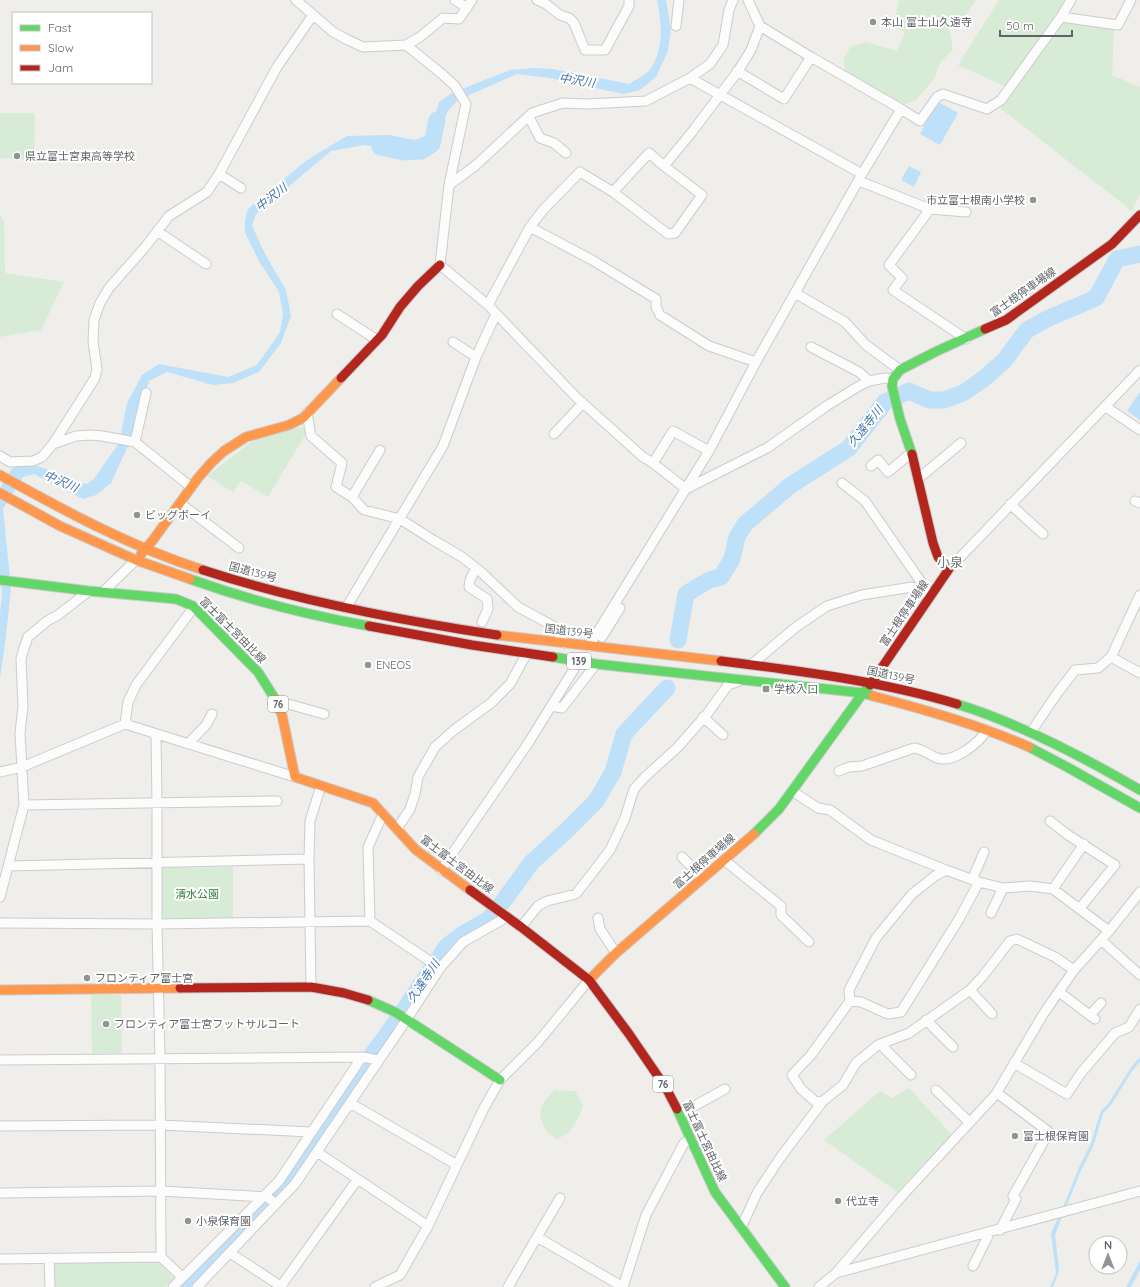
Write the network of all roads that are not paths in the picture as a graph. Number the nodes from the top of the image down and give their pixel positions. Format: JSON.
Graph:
{"nodes":[{"id":1,"x":454,"y":0,"type":"edge"},
{"id":2,"x":472,"y":0,"type":"edge"},
{"id":3,"x":537,"y":0,"type":"edge"},
{"id":4,"x":629,"y":0,"type":"edge"},
{"id":5,"x":679,"y":0,"type":"edge"},
{"id":6,"x":733,"y":0,"type":"edge"},
{"id":7,"x":748,"y":0,"type":"edge"},
{"id":8,"x":1071,"y":0,"type":"edge"},
{"id":9,"x":1131,"y":0,"type":"edge"},
{"id":10,"x":302,"y":2,"type":"edge"},
{"id":11,"x":467,"y":8,"type":"junction"},
{"id":12,"x":313,"y":15,"type":"junction"},
{"id":13,"x":1061,"y":17,"type":"junction"},
{"id":14,"x":676,"y":26,"type":"dead end"},
{"id":15,"x":760,"y":26,"type":"junction"},
{"id":16,"x":406,"y":45,"type":"junction"},
{"id":17,"x":811,"y":57,"type":"junction"},
{"id":18,"x":737,"y":72,"type":"junction"},
{"id":19,"x":690,"y":78,"type":"junction"},
{"id":20,"x":719,"y":95,"type":"junction"},
{"id":21,"x":901,"y":109,"type":"junction"},
{"id":22,"x":529,"y":116,"type":"junction"},
{"id":23,"x":566,"y":153,"type":"dead end"},
{"id":24,"x":664,"y":166,"type":"junction"},
{"id":25,"x":219,"y":174,"type":"junction"},
{"id":26,"x":861,"y":177,"type":"junction"},
{"id":27,"x":449,"y":185,"type":"junction"},
{"id":28,"x":241,"y":188,"type":"dead end"},
{"id":29,"x":614,"y":192,"type":"junction"},
{"id":30,"x":930,"y":209,"type":"junction"},
{"id":31,"x":966,"y":212,"type":"dead end"},
{"id":32,"x":1140,"y":215,"type":"edge"},
{"id":33,"x":530,"y":227,"type":"junction"},
{"id":34,"x":157,"y":231,"type":"junction"},
{"id":35,"x":206,"y":264,"type":"dead end"},
{"id":36,"x":440,"y":265,"type":"junction"},
{"id":37,"x":795,"y":293,"type":"junction"},
{"id":38,"x":488,"y":305,"type":"junction"},
{"id":39,"x":337,"y":314,"type":"dead end"},
{"id":40,"x":496,"y":314,"type":"junction"},
{"id":41,"x":966,"y":339,"type":"junction"},
{"id":42,"x":377,"y":340,"type":"junction"},
{"id":43,"x":453,"y":342,"type":"dead end"},
{"id":44,"x":811,"y":347,"type":"dead end"},
{"id":45,"x":476,"y":357,"type":"junction"},
{"id":46,"x":756,"y":362,"type":"junction"},
{"id":47,"x":900,"y":370,"type":"junction"},
{"id":48,"x":1140,"y":370,"type":"edge"},
{"id":49,"x":869,"y":381,"type":"junction"},
{"id":50,"x":893,"y":382,"type":"junction"},
{"id":51,"x":146,"y":393,"type":"dead end"},
{"id":52,"x":583,"y":403,"type":"junction"},
{"id":53,"x":1106,"y":407,"type":"junction"},
{"id":54,"x":307,"y":413,"type":"junction"},
{"id":55,"x":1140,"y":430,"type":"edge"},
{"id":56,"x":554,"y":434,"type":"dead end"},
{"id":57,"x":135,"y":442,"type":"junction"},
{"id":58,"x":53,"y":444,"type":"junction"},
{"id":59,"x":961,"y":444,"type":"dead end"},
{"id":60,"x":380,"y":450,"type":"dead end"},
{"id":61,"x":709,"y":451,"type":"junction"},
{"id":62,"x":911,"y":453,"type":"junction"},
{"id":63,"x":0,"y":456,"type":"edge"},
{"id":64,"x":653,"y":463,"type":"junction"},
{"id":65,"x":871,"y":466,"type":"dead end"},
{"id":66,"x":0,"y":475,"type":"edge"},
{"id":67,"x":918,"y":479,"type":"junction"},
{"id":68,"x":842,"y":483,"type":"dead end"},
{"id":69,"x":191,"y":487,"type":"junction"},
{"id":70,"x":686,"y":489,"type":"junction"},
{"id":71,"x":0,"y":493,"type":"edge"},
{"id":72,"x":352,"y":497,"type":"junction"},
{"id":73,"x":180,"y":503,"type":"junction"},
{"id":74,"x":1010,"y":504,"type":"junction"},
{"id":75,"x":400,"y":519,"type":"junction"},
{"id":76,"x":1042,"y":534,"type":"dead end"},
{"id":77,"x":239,"y":548,"type":"dead end"},
{"id":78,"x":146,"y":549,"type":"junction"},
{"id":79,"x":136,"y":560,"type":"junction"},
{"id":80,"x":476,"y":568,"type":"junction"},
{"id":81,"x":949,"y":569,"type":"junction"},
{"id":82,"x":0,"y":580,"type":"edge"},
{"id":83,"x":627,"y":586,"type":"junction"},
{"id":84,"x":89,"y":591,"type":"junction"},
{"id":85,"x":103,"y":592,"type":"junction"},
{"id":86,"x":930,"y":595,"type":"junction"},
{"id":87,"x":1139,"y":600,"type":"edge"},
{"id":88,"x":193,"y":606,"type":"junction"},
{"id":89,"x":346,"y":608,"type":"junction"},
{"id":90,"x":482,"y":622,"type":"dead end"},
{"id":91,"x":602,"y":637,"type":"dead end"},
{"id":92,"x":564,"y":643,"type":"junction"},
{"id":93,"x":589,"y":646,"type":"junction"},
{"id":94,"x":527,"y":652,"type":"junction"},
{"id":95,"x":1111,"y":656,"type":"junction"},
{"id":96,"x":596,"y":664,"type":"junction"},
{"id":97,"x":752,"y":664,"type":"junction"},
{"id":98,"x":574,"y":670,"type":"dead end"},
{"id":99,"x":1140,"y":673,"type":"edge"},
{"id":100,"x":744,"y":679,"type":"junction"},
{"id":101,"x":873,"y":682,"type":"junction"},
{"id":102,"x":863,"y":693,"type":"junction"},
{"id":103,"x":279,"y":705,"type":"junction"},
{"id":104,"x":551,"y":706,"type":"junction"},
{"id":105,"x":212,"y":714,"type":"dead end"},
{"id":106,"x":324,"y":714,"type":"dead end"},
{"id":107,"x":703,"y":717,"type":"junction"},
{"id":108,"x":125,"y":724,"type":"junction"},
{"id":109,"x":987,"y":730,"type":"junction"},
{"id":110,"x":1031,"y":732,"type":"junction"},
{"id":111,"x":156,"y":734,"type":"junction"},
{"id":112,"x":724,"y":735,"type":"dead end"},
{"id":113,"x":188,"y":744,"type":"junction"},
{"id":114,"x":22,"y":767,"type":"junction"},
{"id":115,"x":839,"y":771,"type":"dead end"},
{"id":116,"x":0,"y":772,"type":"edge"},
{"id":117,"x":294,"y":777,"type":"junction"},
{"id":118,"x":321,"y":786,"type":"junction"},
{"id":119,"x":1140,"y":790,"type":"edge"},
{"id":120,"x":792,"y":791,"type":"junction"},
{"id":121,"x":277,"y":802,"type":"dead end"},
{"id":122,"x":158,"y":803,"type":"junction"},
{"id":123,"x":24,"y":805,"type":"junction"},
{"id":124,"x":1140,"y":808,"type":"edge"},
{"id":125,"x":383,"y":814,"type":"junction"},
{"id":126,"x":1050,"y":821,"type":"dead end"},
{"id":127,"x":397,"y":829,"type":"junction"},
{"id":128,"x":1084,"y":844,"type":"junction"},
{"id":129,"x":984,"y":852,"type":"dead end"},
{"id":130,"x":682,"y":857,"type":"dead end"},
{"id":131,"x":309,"y":858,"type":"junction"},
{"id":132,"x":724,"y":860,"type":"junction"},
{"id":133,"x":157,"y":863,"type":"junction"},
{"id":134,"x":8,"y":866,"type":"junction"},
{"id":135,"x":441,"y":870,"type":"junction"},
{"id":136,"x":946,"y":870,"type":"junction"},
{"id":137,"x":703,"y":878,"type":"junction"},
{"id":138,"x":975,"y":881,"type":"junction"},
{"id":139,"x":1003,"y":888,"type":"junction"},
{"id":140,"x":1053,"y":889,"type":"junction"},
{"id":141,"x":1140,"y":892,"type":"edge"},
{"id":142,"x":0,"y":897,"type":"edge"},
{"id":143,"x":1080,"y":908,"type":"junction"},
{"id":144,"x":991,"y":913,"type":"dead end"},
{"id":145,"x":504,"y":915,"type":"junction"},
{"id":146,"x":598,"y":918,"type":"dead end"},
{"id":147,"x":370,"y":921,"type":"junction"},
{"id":148,"x":310,"y":922,"type":"junction"},
{"id":149,"x":0,"y":923,"type":"edge"},
{"id":150,"x":157,"y":924,"type":"junction"},
{"id":151,"x":521,"y":927,"type":"junction"},
{"id":152,"x":1109,"y":931,"type":"junction"},
{"id":153,"x":1101,"y":940,"type":"junction"},
{"id":154,"x":809,"y":942,"type":"dead end"},
{"id":155,"x":616,"y":953,"type":"junction"},
{"id":156,"x":439,"y":968,"type":"junction"},
{"id":157,"x":1074,"y":970,"type":"junction"},
{"id":158,"x":1140,"y":975,"type":"edge"},
{"id":159,"x":588,"y":980,"type":"junction"},
{"id":160,"x":311,"y":987,"type":"junction"},
{"id":161,"x":158,"y":989,"type":"junction"},
{"id":162,"x":0,"y":990,"type":"edge"},
{"id":163,"x":970,"y":990,"type":"junction"},
{"id":164,"x":1059,"y":992,"type":"junction"},
{"id":165,"x":850,"y":1001,"type":"junction"},
{"id":166,"x":1101,"y":1002,"type":"dead end"},
{"id":167,"x":1140,"y":1009,"type":"edge"},
{"id":168,"x":992,"y":1014,"type":"dead end"},
{"id":169,"x":406,"y":1019,"type":"junction"},
{"id":170,"x":926,"y":1020,"type":"junction"},
{"id":171,"x":880,"y":1044,"type":"junction"},
{"id":172,"x":953,"y":1047,"type":"dead end"},
{"id":173,"x":160,"y":1058,"type":"junction"},
{"id":174,"x":370,"y":1059,"type":"junction"},
{"id":175,"x":0,"y":1060,"type":"edge"},
{"id":176,"x":1014,"y":1063,"type":"junction"},
{"id":177,"x":911,"y":1075,"type":"dead end"},
{"id":178,"x":500,"y":1080,"type":"junction"},
{"id":179,"x":725,"y":1089,"type":"dead end"},
{"id":180,"x":936,"y":1090,"type":"dead end"},
{"id":181,"x":996,"y":1093,"type":"junction"},
{"id":182,"x":823,"y":1101,"type":"junction"},
{"id":183,"x":350,"y":1103,"type":"junction"},
{"id":184,"x":680,"y":1114,"type":"junction"},
{"id":185,"x":969,"y":1122,"type":"junction"},
{"id":186,"x":160,"y":1125,"type":"junction"},
{"id":187,"x":0,"y":1126,"type":"edge"},
{"id":188,"x":311,"y":1132,"type":"junction"},
{"id":189,"x":691,"y":1138,"type":"junction"},
{"id":190,"x":317,"y":1152,"type":"junction"},
{"id":191,"x":457,"y":1165,"type":"junction"},
{"id":192,"x":357,"y":1180,"type":"junction"},
{"id":193,"x":161,"y":1191,"type":"junction"},
{"id":194,"x":1140,"y":1191,"type":"edge"},
{"id":195,"x":0,"y":1193,"type":"edge"},
{"id":196,"x":560,"y":1198,"type":"dead end"},
{"id":197,"x":270,"y":1200,"type":"junction"},
{"id":198,"x":428,"y":1226,"type":"junction"},
{"id":199,"x":741,"y":1228,"type":"junction"},
{"id":200,"x":995,"y":1231,"type":"junction"},
{"id":201,"x":537,"y":1237,"type":"junction"},
{"id":202,"x":230,"y":1253,"type":"junction"},
{"id":203,"x":161,"y":1257,"type":"junction"},
{"id":204,"x":49,"y":1258,"type":"junction"},
{"id":205,"x":0,"y":1259,"type":"edge"},
{"id":206,"x":973,"y":1266,"type":"dead end"},
{"id":207,"x":836,"y":1273,"type":"junction"},
{"id":208,"x":182,"y":1277,"type":"junction"},
{"id":209,"x":511,"y":1286,"type":"edge"},
{"id":210,"x":50,"y":1287,"type":"edge"},
{"id":211,"x":172,"y":1287,"type":"edge"},
{"id":212,"x":197,"y":1287,"type":"edge"},
{"id":213,"x":281,"y":1287,"type":"edge"},
{"id":214,"x":375,"y":1287,"type":"edge"},
{"id":215,"x":623,"y":1287,"type":"edge"},
{"id":216,"x":785,"y":1287,"type":"edge"},
{"id":217,"x":819,"y":1287,"type":"edge"}],
"edges":[{"from":1,"to":11,"type":"street"},
{"from":2,"to":11,"type":"street"},
{"from":3,"to":4,"type":"street"},
{"from":5,"to":14,"type":"street"},
{"from":6,"to":19,"type":"street"},
{"from":7,"to":15,"type":"street"},
{"from":8,"to":13,"type":"street"},
{"from":9,"to":13,"type":"street"},
{"from":10,"to":12,"type":"street"},
{"from":11,"to":16,"type":"street"},
{"from":12,"to":16,"type":"street"},
{"from":12,"to":25,"type":"street"},
{"from":13,"to":21,"type":"street"},
{"from":15,"to":17,"type":"street"},
{"from":15,"to":18,"type":"street"},
{"from":16,"to":27,"type":"street"},
{"from":17,"to":18,"type":"street"},
{"from":17,"to":21,"type":"street"},
{"from":18,"to":20,"type":"street"},
{"from":19,"to":20,"type":"street"},
{"from":19,"to":22,"type":"street"},
{"from":20,"to":24,"type":"street"},
{"from":20,"to":26,"type":"street"},
{"from":21,"to":26,"type":"street"},
{"from":22,"to":23,"type":"street"},
{"from":22,"to":27,"type":"street"},
{"from":24,"to":29,"type":"street"},
{"from":24,"to":29,"type":"street"},
{"from":25,"to":28,"type":"street"},
{"from":25,"to":34,"type":"street"},
{"from":26,"to":30,"type":"street"},
{"from":26,"to":37,"type":"street"},
{"from":27,"to":36,"type":"street"},
{"from":29,"to":33,"type":"street"},
{"from":30,"to":31,"type":"street"},
{"from":30,"to":41,"type":"street"},
{"from":32,"to":41,"type":"main road","name":"富士根停車場線"},
{"from":33,"to":38,"type":"street"},
{"from":33,"to":46,"type":"street"},
{"from":34,"to":35,"type":"street"},
{"from":34,"to":58,"type":"street"},
{"from":36,"to":38,"type":"street"},
{"from":36,"to":42,"type":"main road"},
{"from":37,"to":46,"type":"street"},
{"from":37,"to":47,"type":"street"},
{"from":38,"to":40,"type":"street"},
{"from":39,"to":42,"type":"street"},
{"from":40,"to":45,"type":"street"},
{"from":40,"to":52,"type":"street"},
{"from":41,"to":47,"type":"main road","name":"富士根停車場線"},
{"from":42,"to":54,"type":"main road"},
{"from":43,"to":45,"type":"street"},
{"from":44,"to":49,"type":"street"},
{"from":45,"to":75,"type":"street"},
{"from":46,"to":61,"type":"street"},
{"from":47,"to":50,"type":"main road","name":"富士根停車場線"},
{"from":48,"to":53,"type":"street"},
{"from":49,"to":50,"type":"street"},
{"from":49,"to":70,"type":"street"},
{"from":50,"to":62,"type":"main road"},
{"from":51,"to":57,"type":"street"},
{"from":52,"to":56,"type":"street"},
{"from":52,"to":64,"type":"street"},
{"from":53,"to":55,"type":"street"},
{"from":53,"to":74,"type":"street"},
{"from":54,"to":69,"type":"main road"},
{"from":54,"to":72,"type":"street"},
{"from":57,"to":58,"type":"street"},
{"from":57,"to":69,"type":"street"},
{"from":58,"to":63,"type":"street"},
{"from":59,"to":67,"type":"street"},
{"from":60,"to":72,"type":"street"},
{"from":61,"to":64,"type":"street"},
{"from":61,"to":70,"type":"street"},
{"from":62,"to":65,"type":"street"},
{"from":62,"to":67,"type":"main road"},
{"from":64,"to":70,"type":"street"},
{"from":66,"to":78,"type":"main road","name":"国道139号","number":"139"},
{"from":67,"to":81,"type":"main road"},
{"from":68,"to":86,"type":"street"},
{"from":69,"to":73,"type":"main road"},
{"from":70,"to":83,"type":"street"},
{"from":71,"to":79,"type":"main road","number":"139"},
{"from":72,"to":75,"type":"street"},
{"from":73,"to":77,"type":"street"},
{"from":73,"to":78,"type":"main road"},
{"from":74,"to":76,"type":"street"},
{"from":74,"to":81,"type":"street"},
{"from":75,"to":80,"type":"street"},
{"from":75,"to":89,"type":"street"},
{"from":78,"to":79,"type":"main road"},
{"from":78,"to":89,"type":"main road","name":"国道139号","number":"139"},
{"from":79,"to":85,"type":"street"},
{"from":79,"to":94,"type":"main road","number":"139"},
{"from":80,"to":90,"type":"street"},
{"from":80,"to":92,"type":"street"},
{"from":81,"to":86,"type":"main road","name":"富士根停車場線"},
{"from":82,"to":84,"type":"main road","name":"富士富士宮由比線","number":"76"},
{"from":83,"to":91,"type":"street"},
{"from":83,"to":93,"type":"street"},
{"from":84,"to":85,"type":"main road","name":"富士富士宮由比線","number":"76"},
{"from":84,"to":114,"type":"street"},
{"from":85,"to":88,"type":"main road","name":"富士富士宮由比線","number":"76"},
{"from":86,"to":97,"type":"street"},
{"from":86,"to":101,"type":"main road","name":"富士根停車場線"},
{"from":87,"to":95,"type":"street"},
{"from":88,"to":103,"type":"main road","name":"富士富士宮由比線","number":"76"},
{"from":88,"to":108,"type":"street"},
{"from":89,"to":92,"type":"main road","name":"国道139号","number":"139"},
{"from":92,"to":93,"type":"main road","name":"国道139号","number":"139"},
{"from":93,"to":97,"type":"main road","name":"国道139号","number":"139"},
{"from":94,"to":96,"type":"main road","number":"139"},
{"from":94,"to":127,"type":"street"},
{"from":95,"to":99,"type":"street"},
{"from":95,"to":110,"type":"street"},
{"from":96,"to":100,"type":"main road","number":"139"},
{"from":96,"to":104,"type":"street"},
{"from":97,"to":101,"type":"main road","name":"国道139号","number":"139"},
{"from":98,"to":104,"type":"street"},
{"from":100,"to":102,"type":"main road","number":"139"},
{"from":100,"to":107,"type":"street"},
{"from":101,"to":102,"type":"main road","name":"富士根停車場線"},
{"from":101,"to":110,"type":"main road","name":"国道139号","number":"139"},
{"from":102,"to":109,"type":"main road","number":"139"},
{"from":102,"to":120,"type":"main road","name":"富士根停車場線"},
{"from":103,"to":106,"type":"street"},
{"from":103,"to":117,"type":"main road","name":"富士富士宮由比線","number":"76"},
{"from":104,"to":135,"type":"street"},
{"from":105,"to":113,"type":"street"},
{"from":107,"to":112,"type":"street"},
{"from":107,"to":151,"type":"street"},
{"from":108,"to":111,"type":"street"},
{"from":108,"to":114,"type":"street"},
{"from":109,"to":115,"type":"street"},
{"from":109,"to":124,"type":"main road","number":"139"},
{"from":110,"to":119,"type":"main road","name":"国道139号","number":"139"},
{"from":111,"to":113,"type":"street"},
{"from":111,"to":122,"type":"street"},
{"from":113,"to":117,"type":"street"},
{"from":114,"to":116,"type":"street"},
{"from":114,"to":123,"type":"street"},
{"from":117,"to":118,"type":"main road","name":"富士富士宮由比線","number":"76"},
{"from":118,"to":125,"type":"main road","name":"富士富士宮由比線","number":"76"},
{"from":118,"to":131,"type":"street"},
{"from":120,"to":132,"type":"main road","name":"富士根停車場線"},
{"from":120,"to":136,"type":"street"},
{"from":121,"to":122,"type":"street"},
{"from":122,"to":123,"type":"street"},
{"from":122,"to":133,"type":"street"},
{"from":123,"to":134,"type":"street"},
{"from":125,"to":127,"type":"main road","name":"富士富士宮由比線","number":"76"},
{"from":125,"to":147,"type":"street"},
{"from":126,"to":128,"type":"street"},
{"from":127,"to":135,"type":"main road","name":"富士富士宮由比線","number":"76"},
{"from":128,"to":140,"type":"street"},
{"from":128,"to":143,"type":"street"},
{"from":129,"to":138,"type":"street"},
{"from":130,"to":137,"type":"street"},
{"from":131,"to":133,"type":"street"},
{"from":131,"to":148,"type":"street"},
{"from":132,"to":137,"type":"main road","name":"富士根停車場線"},
{"from":132,"to":154,"type":"street"},
{"from":133,"to":134,"type":"street"},
{"from":133,"to":150,"type":"street"},
{"from":134,"to":142,"type":"street"},
{"from":135,"to":145,"type":"main road","name":"富士富士宮由比線","number":"76"},
{"from":136,"to":138,"type":"street"},
{"from":136,"to":165,"type":"street"},
{"from":137,"to":155,"type":"main road","name":"富士根停車場線"},
{"from":138,"to":139,"type":"street"},
{"from":138,"to":165,"type":"street"},
{"from":139,"to":140,"type":"street"},
{"from":139,"to":144,"type":"street"},
{"from":140,"to":143,"type":"street"},
{"from":141,"to":152,"type":"street"},
{"from":143,"to":152,"type":"street"},
{"from":145,"to":151,"type":"main road","name":"富士富士宮由比線","number":"76"},
{"from":145,"to":156,"type":"street"},
{"from":146,"to":155,"type":"street"},
{"from":147,"to":148,"type":"street"},
{"from":147,"to":156,"type":"street"},
{"from":148,"to":150,"type":"street"},
{"from":148,"to":160,"type":"street"},
{"from":149,"to":150,"type":"street"},
{"from":150,"to":161,"type":"street"},
{"from":151,"to":159,"type":"main road","name":"富士富士宮由比線","number":"76"},
{"from":152,"to":153,"type":"street"},
{"from":153,"to":157,"type":"street"},
{"from":153,"to":158,"type":"street"},
{"from":155,"to":159,"type":"main road","name":"富士根停車場線"},
{"from":156,"to":169,"type":"street"},
{"from":157,"to":163,"type":"street"},
{"from":157,"to":164,"type":"street"},
{"from":159,"to":178,"type":"street"},
{"from":159,"to":184,"type":"main road","name":"富士富士宮由比線","number":"76"},
{"from":160,"to":161,"type":"main road"},
{"from":160,"to":169,"type":"main road"},
{"from":161,"to":162,"type":"main road"},
{"from":161,"to":173,"type":"street"},
{"from":163,"to":168,"type":"street"},
{"from":163,"to":170,"type":"street"},
{"from":164,"to":166,"type":"street"},
{"from":164,"to":176,"type":"street"},
{"from":165,"to":182,"type":"street"},
{"from":167,"to":176,"type":"street"},
{"from":169,"to":174,"type":"street"},
{"from":169,"to":178,"type":"main road"},
{"from":170,"to":171,"type":"street"},
{"from":170,"to":172,"type":"street"},
{"from":171,"to":177,"type":"street"},
{"from":171,"to":182,"type":"street"},
{"from":173,"to":174,"type":"street"},
{"from":173,"to":175,"type":"street"},
{"from":173,"to":186,"type":"street"},
{"from":174,"to":183,"type":"street"},
{"from":174,"to":188,"type":"street"},
{"from":176,"to":181,"type":"street"},
{"from":178,"to":191,"type":"street"},
{"from":179,"to":184,"type":"street"},
{"from":180,"to":185,"type":"street"},
{"from":181,"to":185,"type":"street"},
{"from":181,"to":200,"type":"street"},
{"from":182,"to":199,"type":"street"},
{"from":183,"to":190,"type":"street"},
{"from":183,"to":191,"type":"street"},
{"from":184,"to":189,"type":"main road","name":"富士富士宮由比線","number":"76"},
{"from":185,"to":207,"type":"street"},
{"from":186,"to":187,"type":"street"},
{"from":186,"to":188,"type":"street"},
{"from":186,"to":193,"type":"street"},
{"from":188,"to":197,"type":"street"},
{"from":189,"to":199,"type":"main road","name":"富士富士宮由比線","number":"76"},
{"from":189,"to":215,"type":"street"},
{"from":190,"to":192,"type":"street"},
{"from":190,"to":197,"type":"street"},
{"from":191,"to":198,"type":"street"},
{"from":192,"to":198,"type":"street"},
{"from":192,"to":213,"type":"street"},
{"from":193,"to":195,"type":"street"},
{"from":193,"to":197,"type":"street"},
{"from":193,"to":203,"type":"street"},
{"from":194,"to":200,"type":"street"},
{"from":196,"to":201,"type":"street"},
{"from":197,"to":202,"type":"street"},
{"from":197,"to":208,"type":"street"},
{"from":198,"to":214,"type":"street"},
{"from":199,"to":216,"type":"main road","name":"富士富士宮由比線","number":"76"},
{"from":200,"to":206,"type":"street"},
{"from":200,"to":207,"type":"street"},
{"from":201,"to":209,"type":"street"},
{"from":201,"to":215,"type":"street"},
{"from":202,"to":212,"type":"street"},
{"from":202,"to":213,"type":"street"},
{"from":203,"to":204,"type":"street"},
{"from":203,"to":208,"type":"street"},
{"from":204,"to":205,"type":"street"},
{"from":204,"to":210,"type":"street"},
{"from":207,"to":217,"type":"street"},
{"from":208,"to":211,"type":"street"}]}
